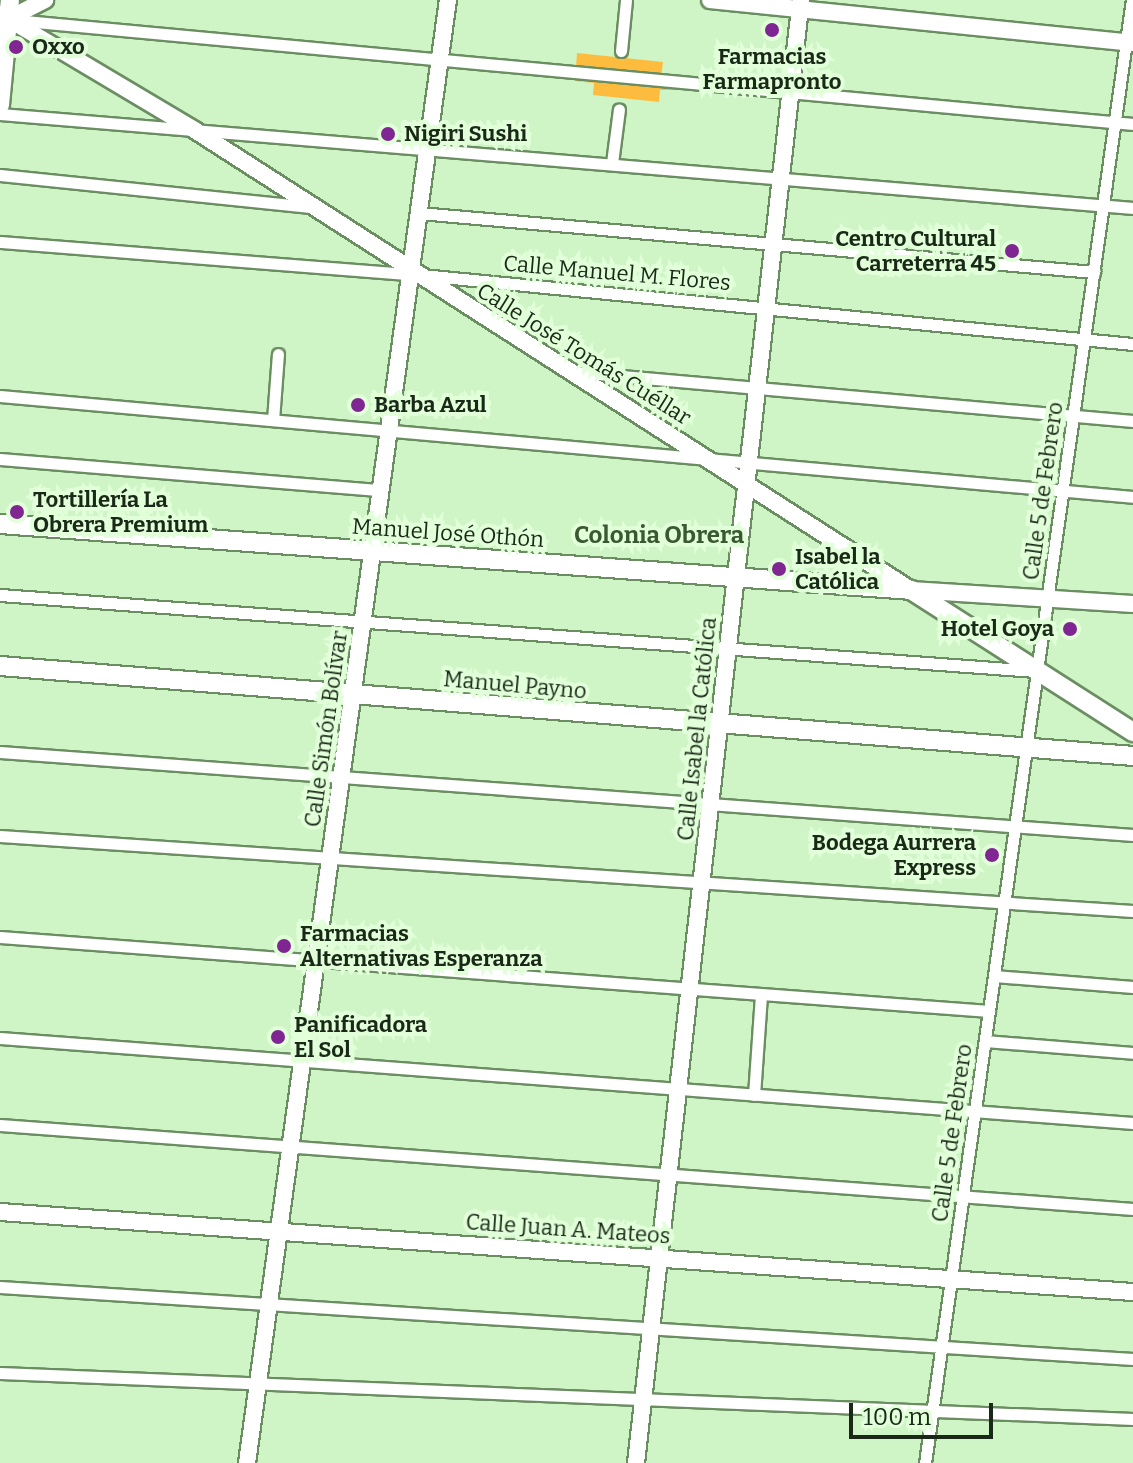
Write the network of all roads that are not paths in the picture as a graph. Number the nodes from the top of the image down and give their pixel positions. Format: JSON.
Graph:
{"nodes":[{"id":1,"x":10,"y":0,"type":"edge"},
{"id":2,"x":45,"y":0,"type":"edge"},
{"id":3,"x":448,"y":0,"type":"edge"},
{"id":4,"x":626,"y":0,"type":"edge"},
{"id":5,"x":710,"y":0,"type":"edge"},
{"id":6,"x":720,"y":0,"type":"edge"},
{"id":7,"x":1132,"y":0,"type":"edge"},
{"id":8,"x":800,"y":4,"type":"edge"},
{"id":9,"x":4,"y":17,"type":"edge"},
{"id":10,"x":1131,"y":42,"type":"edge"},
{"id":11,"x":621,"y":51,"type":"dead end"},
{"id":12,"x":440,"y":62,"type":"junction"},
{"id":13,"x":790,"y":94,"type":"junction"},
{"id":14,"x":0,"y":105,"type":"edge"},
{"id":15,"x":619,"y":109,"type":"dead end"},
{"id":16,"x":0,"y":114,"type":"edge"},
{"id":17,"x":1115,"y":123,"type":"junction"},
{"id":18,"x":1133,"y":124,"type":"edge"},
{"id":19,"x":196,"y":131,"type":"junction"},
{"id":20,"x":428,"y":147,"type":"junction"},
{"id":21,"x":612,"y":163,"type":"junction"},
{"id":22,"x":0,"y":175,"type":"edge"},
{"id":23,"x":781,"y":178,"type":"junction"},
{"id":24,"x":1103,"y":206,"type":"junction"},
{"id":25,"x":311,"y":207,"type":"junction"},
{"id":26,"x":1133,"y":208,"type":"edge"},
{"id":27,"x":419,"y":213,"type":"junction"},
{"id":28,"x":0,"y":242,"type":"edge"},
{"id":29,"x":773,"y":243,"type":"junction"},
{"id":30,"x":1094,"y":272,"type":"junction"},
{"id":31,"x":411,"y":274,"type":"junction"},
{"id":32,"x":766,"y":308,"type":"junction"},
{"id":33,"x":1084,"y":340,"type":"junction"},
{"id":34,"x":1133,"y":344,"type":"edge"},
{"id":35,"x":278,"y":354,"type":"dead end"},
{"id":36,"x":572,"y":372,"type":"junction"},
{"id":37,"x":757,"y":388,"type":"junction"},
{"id":38,"x":0,"y":396,"type":"edge"},
{"id":39,"x":1074,"y":415,"type":"junction"},
{"id":40,"x":273,"y":420,"type":"junction"},
{"id":41,"x":1133,"y":421,"type":"edge"},
{"id":42,"x":389,"y":430,"type":"junction"},
{"id":43,"x":705,"y":458,"type":"junction"},
{"id":44,"x":0,"y":459,"type":"edge"},
{"id":45,"x":749,"y":463,"type":"junction"},
{"id":46,"x":746,"y":486,"type":"junction"},
{"id":47,"x":381,"y":490,"type":"junction"},
{"id":48,"x":1063,"y":491,"type":"junction"},
{"id":49,"x":1133,"y":497,"type":"edge"},
{"id":50,"x":0,"y":524,"type":"edge"},
{"id":51,"x":373,"y":551,"type":"junction"},
{"id":52,"x":736,"y":577,"type":"junction"},
{"id":53,"x":911,"y":590,"type":"junction"},
{"id":54,"x":0,"y":595,"type":"edge"},
{"id":55,"x":1048,"y":599,"type":"junction"},
{"id":56,"x":1133,"y":604,"type":"edge"},
{"id":57,"x":363,"y":621,"type":"junction"},
{"id":58,"x":728,"y":650,"type":"junction"},
{"id":59,"x":0,"y":666,"type":"edge"},
{"id":60,"x":1037,"y":671,"type":"junction"},
{"id":61,"x":352,"y":697,"type":"junction"},
{"id":62,"x":1133,"y":721,"type":"edge"},
{"id":63,"x":719,"y":726,"type":"junction"},
{"id":64,"x":1133,"y":732,"type":"edge"},
{"id":65,"x":1026,"y":749,"type":"junction"},
{"id":66,"x":0,"y":752,"type":"edge"},
{"id":67,"x":1068,"y":752,"type":"junction"},
{"id":68,"x":1133,"y":756,"type":"edge"},
{"id":69,"x":1133,"y":763,"type":"edge"},
{"id":70,"x":342,"y":774,"type":"junction"},
{"id":71,"x":711,"y":804,"type":"junction"},
{"id":72,"x":1016,"y":826,"type":"junction"},
{"id":73,"x":1133,"y":835,"type":"edge"},
{"id":74,"x":0,"y":836,"type":"edge"},
{"id":75,"x":330,"y":858,"type":"junction"},
{"id":76,"x":702,"y":882,"type":"junction"},
{"id":77,"x":1005,"y":902,"type":"junction"},
{"id":78,"x":1133,"y":911,"type":"edge"},
{"id":79,"x":0,"y":937,"type":"edge"},
{"id":80,"x":316,"y":961,"type":"junction"},
{"id":81,"x":994,"y":976,"type":"junction"},
{"id":82,"x":1133,"y":987,"type":"edge"},
{"id":83,"x":690,"y":989,"type":"junction"},
{"id":84,"x":761,"y":994,"type":"junction"},
{"id":85,"x":989,"y":1011,"type":"junction"},
{"id":86,"x":0,"y":1038,"type":"edge"},
{"id":87,"x":985,"y":1041,"type":"junction"},
{"id":88,"x":1133,"y":1053,"type":"edge"},
{"id":89,"x":303,"y":1061,"type":"junction"},
{"id":90,"x":679,"y":1089,"type":"junction"},
{"id":91,"x":754,"y":1095,"type":"junction"},
{"id":92,"x":975,"y":1111,"type":"junction"},
{"id":93,"x":1133,"y":1123,"type":"edge"},
{"id":94,"x":0,"y":1125,"type":"edge"},
{"id":95,"x":291,"y":1147,"type":"junction"},
{"id":96,"x":670,"y":1175,"type":"junction"},
{"id":97,"x":963,"y":1196,"type":"junction"},
{"id":98,"x":1133,"y":1209,"type":"edge"},
{"id":99,"x":0,"y":1212,"type":"edge"},
{"id":100,"x":279,"y":1230,"type":"junction"},
{"id":101,"x":661,"y":1258,"type":"junction"},
{"id":102,"x":951,"y":1279,"type":"junction"},
{"id":103,"x":0,"y":1287,"type":"edge"},
{"id":104,"x":1133,"y":1292,"type":"edge"},
{"id":105,"x":268,"y":1304,"type":"junction"},
{"id":106,"x":652,"y":1329,"type":"junction"},
{"id":107,"x":941,"y":1347,"type":"junction"},
{"id":108,"x":1133,"y":1359,"type":"edge"},
{"id":109,"x":0,"y":1373,"type":"edge"},
{"id":110,"x":258,"y":1383,"type":"junction"},
{"id":111,"x":644,"y":1399,"type":"junction"},
{"id":112,"x":931,"y":1410,"type":"junction"},
{"id":113,"x":1133,"y":1419,"type":"edge"},
{"id":114,"x":247,"y":1463,"type":"edge"},
{"id":115,"x":636,"y":1463,"type":"edge"},
{"id":116,"x":925,"y":1463,"type":"edge"}],
"edges":[{"from":1,"to":9,"type":"main road"},
{"from":2,"to":9,"type":"street"},
{"from":3,"to":12,"type":"street","name":"Calle Simón Bolívar"},
{"from":4,"to":11,"type":"street"},
{"from":5,"to":6,"type":"street"},
{"from":6,"to":8,"type":"street"},
{"from":7,"to":10,"type":"street","name":"Calle 5 de Febrero"},
{"from":8,"to":10,"type":"street"},
{"from":8,"to":13,"type":"street","name":"Calle Isabel la Católica"},
{"from":9,"to":12,"type":"street"},
{"from":9,"to":14,"type":"main road"},
{"from":9,"to":19,"type":"street","name":"Calle José Tomás Cuéllar"},
{"from":10,"to":17,"type":"street","name":"Calle 5 de Febrero"},
{"from":12,"to":13,"type":"street"},
{"from":12,"to":20,"type":"street","name":"Calle Simón Bolívar"},
{"from":13,"to":17,"type":"street"},
{"from":13,"to":23,"type":"street","name":"Calle Isabel la Católica"},
{"from":15,"to":21,"type":"street"},
{"from":16,"to":19,"type":"street"},
{"from":17,"to":18,"type":"street"},
{"from":17,"to":24,"type":"street","name":"Calle 5 de Febrero"},
{"from":19,"to":20,"type":"street"},
{"from":19,"to":25,"type":"street","name":"Calle José Tomás Cuéllar"},
{"from":20,"to":21,"type":"street"},
{"from":20,"to":27,"type":"street","name":"Calle Simón Bolívar"},
{"from":21,"to":23,"type":"street"},
{"from":22,"to":25,"type":"street"},
{"from":23,"to":24,"type":"street"},
{"from":23,"to":29,"type":"street","name":"Calle Isabel la Católica"},
{"from":24,"to":26,"type":"street"},
{"from":24,"to":30,"type":"street","name":"Calle 5 de Febrero"},
{"from":25,"to":31,"type":"street","name":"Calle José Tomás Cuéllar"},
{"from":27,"to":29,"type":"street"},
{"from":27,"to":31,"type":"street","name":"Calle Simón Bolívar"},
{"from":28,"to":31,"type":"street","name":"Calle Manuel M. Flores"},
{"from":29,"to":30,"type":"street"},
{"from":29,"to":32,"type":"street","name":"Calle Isabel la Católica"},
{"from":30,"to":33,"type":"street","name":"Calle 5 de Febrero"},
{"from":31,"to":32,"type":"street","name":"Calle Manuel M. Flores"},
{"from":31,"to":36,"type":"street","name":"Calle José Tomás Cuéllar"},
{"from":31,"to":42,"type":"street","name":"Calle Simón Bolívar"},
{"from":32,"to":33,"type":"street","name":"Calle Manuel M. Flores"},
{"from":32,"to":37,"type":"street","name":"Calle Isabel la Católica"},
{"from":33,"to":34,"type":"street","name":"Calle Manuel M. Flores"},
{"from":33,"to":39,"type":"street","name":"Calle 5 de Febrero"},
{"from":35,"to":40,"type":"street"},
{"from":36,"to":37,"type":"street"},
{"from":36,"to":43,"type":"street","name":"Calle José Tomás Cuéllar"},
{"from":37,"to":39,"type":"street"},
{"from":37,"to":45,"type":"street","name":"Calle Isabel la Católica"},
{"from":38,"to":40,"type":"street"},
{"from":39,"to":41,"type":"street"},
{"from":39,"to":48,"type":"street","name":"Calle 5 de Febrero"},
{"from":40,"to":42,"type":"street"},
{"from":42,"to":43,"type":"street"},
{"from":42,"to":47,"type":"street","name":"Calle Simón Bolívar"},
{"from":43,"to":45,"type":"street"},
{"from":43,"to":46,"type":"street","name":"Calle José Tomás Cuéllar"},
{"from":44,"to":47,"type":"street"},
{"from":45,"to":46,"type":"street","name":"Calle Isabel la Católica"},
{"from":45,"to":48,"type":"street"},
{"from":46,"to":52,"type":"street","name":"Calle Isabel la Católica"},
{"from":46,"to":53,"type":"street","name":"Calle José Tomás Cuéllar"},
{"from":47,"to":51,"type":"street","name":"Calle Simón Bolívar"},
{"from":48,"to":49,"type":"street"},
{"from":48,"to":55,"type":"street","name":"Calle 5 de Febrero"},
{"from":50,"to":51,"type":"main road","name":"Manuel José Othón"},
{"from":51,"to":52,"type":"main road","name":"Manuel José Othón"},
{"from":51,"to":57,"type":"street","name":"Calle Simón Bolívar"},
{"from":52,"to":53,"type":"main road","name":"Manuel José Othón"},
{"from":52,"to":58,"type":"street","name":"Calle Isabel la Católica"},
{"from":53,"to":55,"type":"street","name":"Manuel José Othón"},
{"from":53,"to":60,"type":"main road","name":"Calle José Tomás Cuéllar"},
{"from":54,"to":57,"type":"street"},
{"from":55,"to":56,"type":"street","name":"Manuel José Othón"},
{"from":55,"to":60,"type":"street","name":"Calle 5 de Febrero"},
{"from":57,"to":58,"type":"street"},
{"from":57,"to":61,"type":"street","name":"Calle Simón Bolívar"},
{"from":58,"to":60,"type":"street"},
{"from":58,"to":63,"type":"street","name":"Calle Isabel la Católica"},
{"from":59,"to":61,"type":"main road","name":"Manuel Payno"},
{"from":60,"to":62,"type":"street"},
{"from":60,"to":64,"type":"main road","name":"Calle José Tomás Cuéllar"},
{"from":60,"to":65,"type":"street","name":"Calle 5 de Febrero"},
{"from":61,"to":63,"type":"main road","name":"Manuel Payno"},
{"from":61,"to":70,"type":"street","name":"Calle Simón Bolívar"},
{"from":63,"to":65,"type":"main road","name":"Manuel Payno"},
{"from":63,"to":71,"type":"street","name":"Calle Isabel la Católica"},
{"from":65,"to":67,"type":"main road"},
{"from":65,"to":72,"type":"street","name":"Calle 5 de Febrero"},
{"from":66,"to":70,"type":"street"},
{"from":67,"to":68,"type":"main road"},
{"from":67,"to":69,"type":"street"},
{"from":70,"to":71,"type":"street"},
{"from":70,"to":75,"type":"street","name":"Calle Simón Bolívar"},
{"from":71,"to":72,"type":"street"},
{"from":71,"to":76,"type":"street","name":"Calle Isabel la Católica"},
{"from":72,"to":73,"type":"street"},
{"from":72,"to":77,"type":"street","name":"Calle 5 de Febrero"},
{"from":74,"to":75,"type":"street"},
{"from":75,"to":76,"type":"street"},
{"from":75,"to":80,"type":"street","name":"Calle Simón Bolívar"},
{"from":76,"to":77,"type":"street"},
{"from":76,"to":83,"type":"street","name":"Calle Isabel la Católica"},
{"from":77,"to":78,"type":"street"},
{"from":77,"to":81,"type":"street","name":"Calle 5 de Febrero"},
{"from":79,"to":80,"type":"street"},
{"from":80,"to":83,"type":"street"},
{"from":80,"to":89,"type":"street","name":"Calle Simón Bolívar"},
{"from":81,"to":82,"type":"street"},
{"from":81,"to":85,"type":"street","name":"Calle 5 de Febrero"},
{"from":83,"to":84,"type":"street"},
{"from":83,"to":90,"type":"street","name":"Calle Isabel la Católica"},
{"from":84,"to":85,"type":"street"},
{"from":84,"to":91,"type":"street"},
{"from":85,"to":87,"type":"street","name":"Calle 5 de Febrero"},
{"from":86,"to":89,"type":"street"},
{"from":87,"to":88,"type":"street"},
{"from":87,"to":92,"type":"street","name":"Calle 5 de Febrero"},
{"from":89,"to":90,"type":"street"},
{"from":89,"to":95,"type":"street","name":"Calle Simón Bolívar"},
{"from":90,"to":91,"type":"street"},
{"from":90,"to":96,"type":"street","name":"Calle Isabel la Católica"},
{"from":91,"to":92,"type":"street"},
{"from":92,"to":93,"type":"street"},
{"from":92,"to":97,"type":"street","name":"Calle 5 de Febrero"},
{"from":94,"to":95,"type":"street"},
{"from":95,"to":96,"type":"street"},
{"from":95,"to":100,"type":"street","name":"Calle Simón Bolívar"},
{"from":96,"to":97,"type":"street"},
{"from":96,"to":101,"type":"street","name":"Calle Isabel la Católica"},
{"from":97,"to":98,"type":"street"},
{"from":97,"to":102,"type":"street","name":"Calle 5 de Febrero"},
{"from":99,"to":100,"type":"street","name":"Calle Juan A. Mateos"},
{"from":100,"to":101,"type":"street","name":"Calle Juan A. Mateos"},
{"from":100,"to":105,"type":"street","name":"Calle Simón Bolívar"},
{"from":101,"to":102,"type":"street","name":"Calle Juan A. Mateos"},
{"from":101,"to":106,"type":"street","name":"Calle Isabel la Católica"},
{"from":102,"to":104,"type":"street","name":"Calle Juan A. Mateos"},
{"from":102,"to":107,"type":"street","name":"Calle 5 de Febrero"},
{"from":103,"to":105,"type":"street"},
{"from":105,"to":106,"type":"street"},
{"from":105,"to":110,"type":"street","name":"Calle Simón Bolívar"},
{"from":106,"to":107,"type":"street"},
{"from":106,"to":111,"type":"street","name":"Calle Isabel la Católica"},
{"from":107,"to":108,"type":"street"},
{"from":107,"to":112,"type":"street","name":"Calle 5 de Febrero"},
{"from":109,"to":110,"type":"street"},
{"from":110,"to":111,"type":"street"},
{"from":110,"to":114,"type":"street","name":"Calle Simón Bolívar"},
{"from":111,"to":112,"type":"street"},
{"from":111,"to":115,"type":"street","name":"Calle Isabel la Católica"},
{"from":112,"to":113,"type":"street"},
{"from":112,"to":116,"type":"street","name":"Calle 5 de Febrero"}]}
